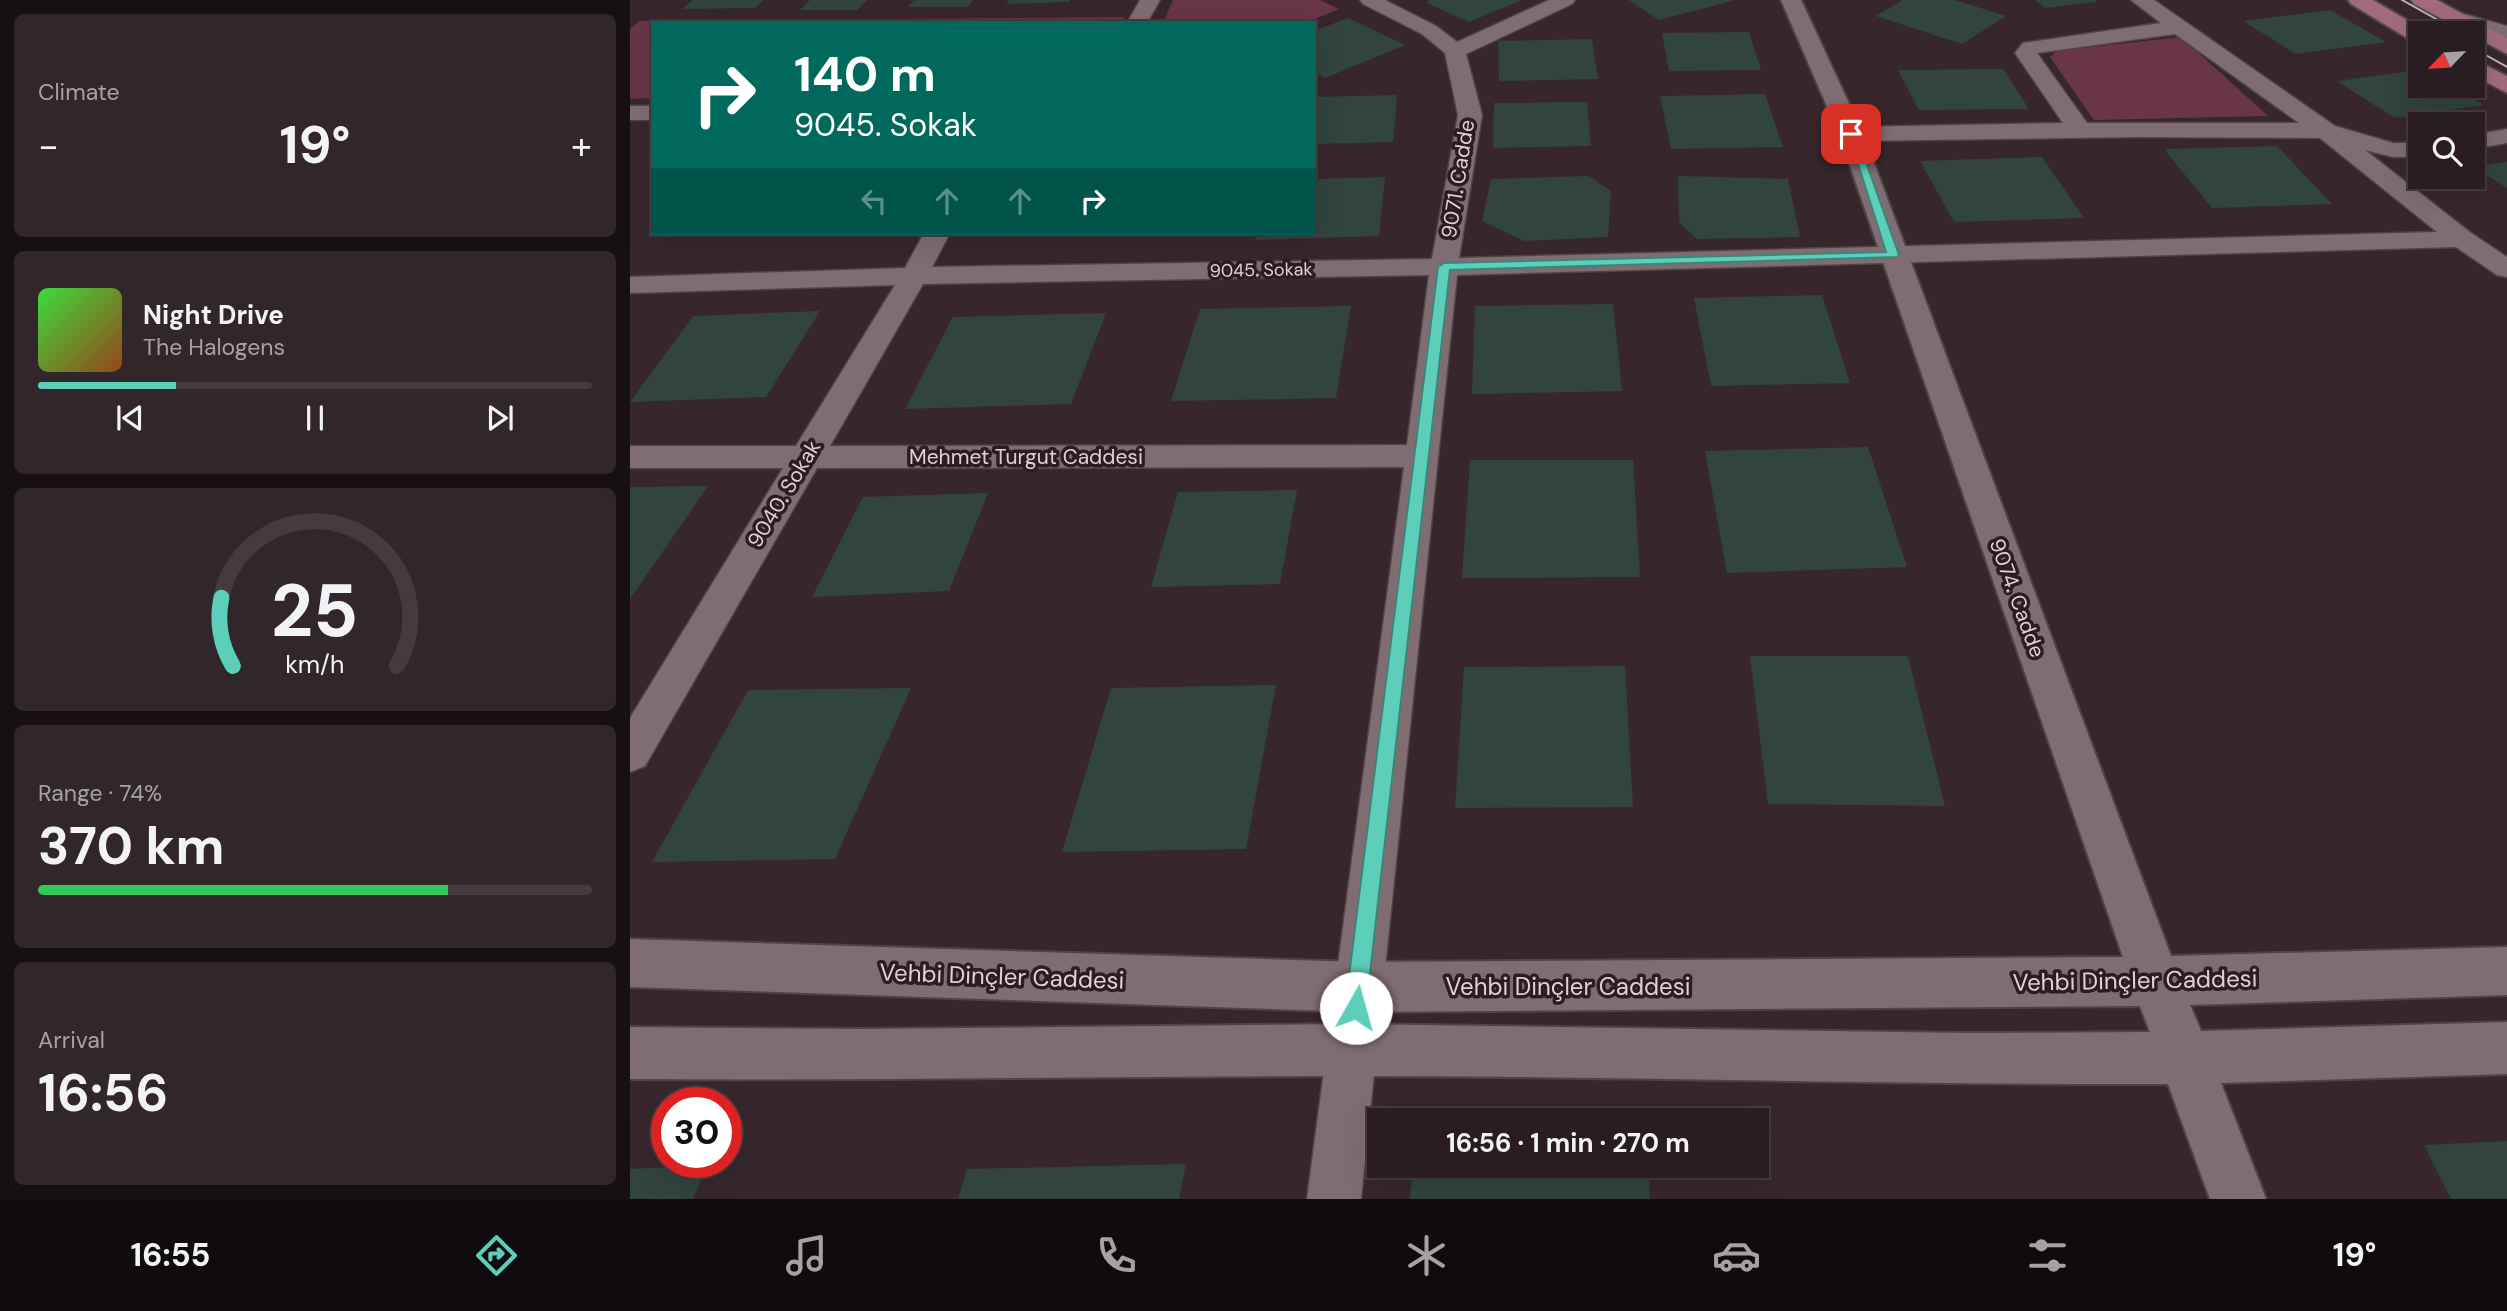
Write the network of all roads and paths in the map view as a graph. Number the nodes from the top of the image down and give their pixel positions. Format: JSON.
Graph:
{"nodes":[{"id":1,"x":1150,"y":0,"type":"edge"},
{"id":2,"x":1370,"y":0,"type":"edge"},
{"id":3,"x":1565,"y":0,"type":"edge"},
{"id":4,"x":1791,"y":0,"type":"edge"},
{"id":5,"x":2141,"y":0,"type":"edge"},
{"id":6,"x":2358,"y":0,"type":"edge"},
{"id":7,"x":2421,"y":0,"type":"edge"},
{"id":8,"x":2450,"y":16,"type":"junction"},
{"id":9,"x":1138,"y":21,"type":"edge"},
{"id":10,"x":2181,"y":27,"type":"junction"},
{"id":11,"x":2408,"y":29,"type":"edge"},
{"id":12,"x":2507,"y":32,"type":"edge"},
{"id":13,"x":2507,"y":47,"type":"edge"},
{"id":14,"x":1455,"y":51,"type":"junction"},
{"id":15,"x":2485,"y":73,"type":"edge"},
{"id":16,"x":2507,"y":86,"type":"edge"},
{"id":17,"x":630,"y":113,"type":"edge"},
{"id":18,"x":651,"y":113,"type":"edge"},
{"id":19,"x":2079,"y":129,"type":"junction"},
{"id":20,"x":2326,"y":131,"type":"junction"},
{"id":21,"x":1851,"y":134,"type":"junction"},
{"id":22,"x":2507,"y":136,"type":"edge"},
{"id":23,"x":2485,"y":140,"type":"edge"},
{"id":24,"x":2408,"y":152,"type":"edge"},
{"id":25,"x":936,"y":235,"type":"edge"},
{"id":26,"x":2462,"y":239,"type":"junction"},
{"id":27,"x":1893,"y":255,"type":"junction"},
{"id":28,"x":1444,"y":267,"type":"junction"},
{"id":29,"x":2507,"y":269,"type":"edge"},
{"id":30,"x":914,"y":276,"type":"junction"},
{"id":31,"x":630,"y":285,"type":"edge"},
{"id":32,"x":1421,"y":456,"type":"junction"},
{"id":33,"x":630,"y":457,"type":"edge"},
{"id":34,"x":807,"y":457,"type":"junction"},
{"id":35,"x":630,"y":754,"type":"edge"},
{"id":36,"x":630,"y":963,"type":"edge"},
{"id":37,"x":2507,"y":971,"type":"edge"},
{"id":38,"x":2156,"y":981,"type":"junction"},
{"id":39,"x":1358,"y":987,"type":"junction"},
{"id":40,"x":2507,"y":1048,"type":"edge"},
{"id":41,"x":1351,"y":1050,"type":"junction"},
{"id":42,"x":630,"y":1053,"type":"edge"},
{"id":43,"x":2185,"y":1058,"type":"junction"},
{"id":44,"x":1334,"y":1199,"type":"edge"},
{"id":45,"x":2238,"y":1199,"type":"edge"}],
"edges":[{"from":1,"to":9,"type":"street"},
{"from":2,"to":14,"type":"street"},
{"from":3,"to":14,"type":"street"},
{"from":4,"to":21,"type":"street","name":"9074. Cadde"},
{"from":5,"to":10,"type":"street"},
{"from":6,"to":11,"type":"main road"},
{"from":7,"to":8,"type":"main road"},
{"from":8,"to":12,"type":"street"},
{"from":8,"to":13,"type":"main road"},
{"from":10,"to":19,"type":"street"},
{"from":10,"to":20,"type":"street"},
{"from":14,"to":28,"type":"street","name":"9071. Cadde"},
{"from":15,"to":16,"type":"main road"},
{"from":17,"to":18,"type":"street"},
{"from":19,"to":20,"type":"street"},
{"from":19,"to":21,"type":"street"},
{"from":20,"to":24,"type":"street"},
{"from":20,"to":26,"type":"street"},
{"from":21,"to":27,"type":"street","name":"9074. Cadde"},
{"from":22,"to":23,"type":"street"},
{"from":25,"to":30,"type":"street","name":"9040. Sokak"},
{"from":26,"to":27,"type":"street","name":"9045. Sokak"},
{"from":26,"to":29,"type":"street"},
{"from":27,"to":28,"type":"street","name":"9045. Sokak"},
{"from":27,"to":38,"type":"street","name":"9074. Cadde"},
{"from":28,"to":30,"type":"street","name":"9045. Sokak"},
{"from":28,"to":32,"type":"street","name":"9071. Cadde"},
{"from":30,"to":31,"type":"street","name":"9045. Sokak"},
{"from":30,"to":34,"type":"street","name":"9040. Sokak"},
{"from":32,"to":34,"type":"street","name":"Mehmet Turgut Caddesi"},
{"from":32,"to":39,"type":"street","name":"9071. Cadde"},
{"from":33,"to":34,"type":"street","name":"Mehmet Turgut Caddesi"},
{"from":34,"to":35,"type":"street","name":"9040. Sokak"},
{"from":36,"to":39,"type":"street","name":"Vehbi Dinçler Caddesi"},
{"from":37,"to":38,"type":"street","name":"Vehbi Dinçler Caddesi"},
{"from":38,"to":39,"type":"street","name":"Vehbi Dinçler Caddesi"},
{"from":38,"to":43,"type":"street","name":"9074. Cadde"},
{"from":39,"to":41,"type":"street","name":"9071. Cadde"},
{"from":40,"to":43,"type":"street"},
{"from":41,"to":42,"type":"street"},
{"from":41,"to":43,"type":"street"},
{"from":41,"to":44,"type":"street","name":"9071. Cadde"},
{"from":43,"to":45,"type":"street","name":"9074. Cadde"}]}
